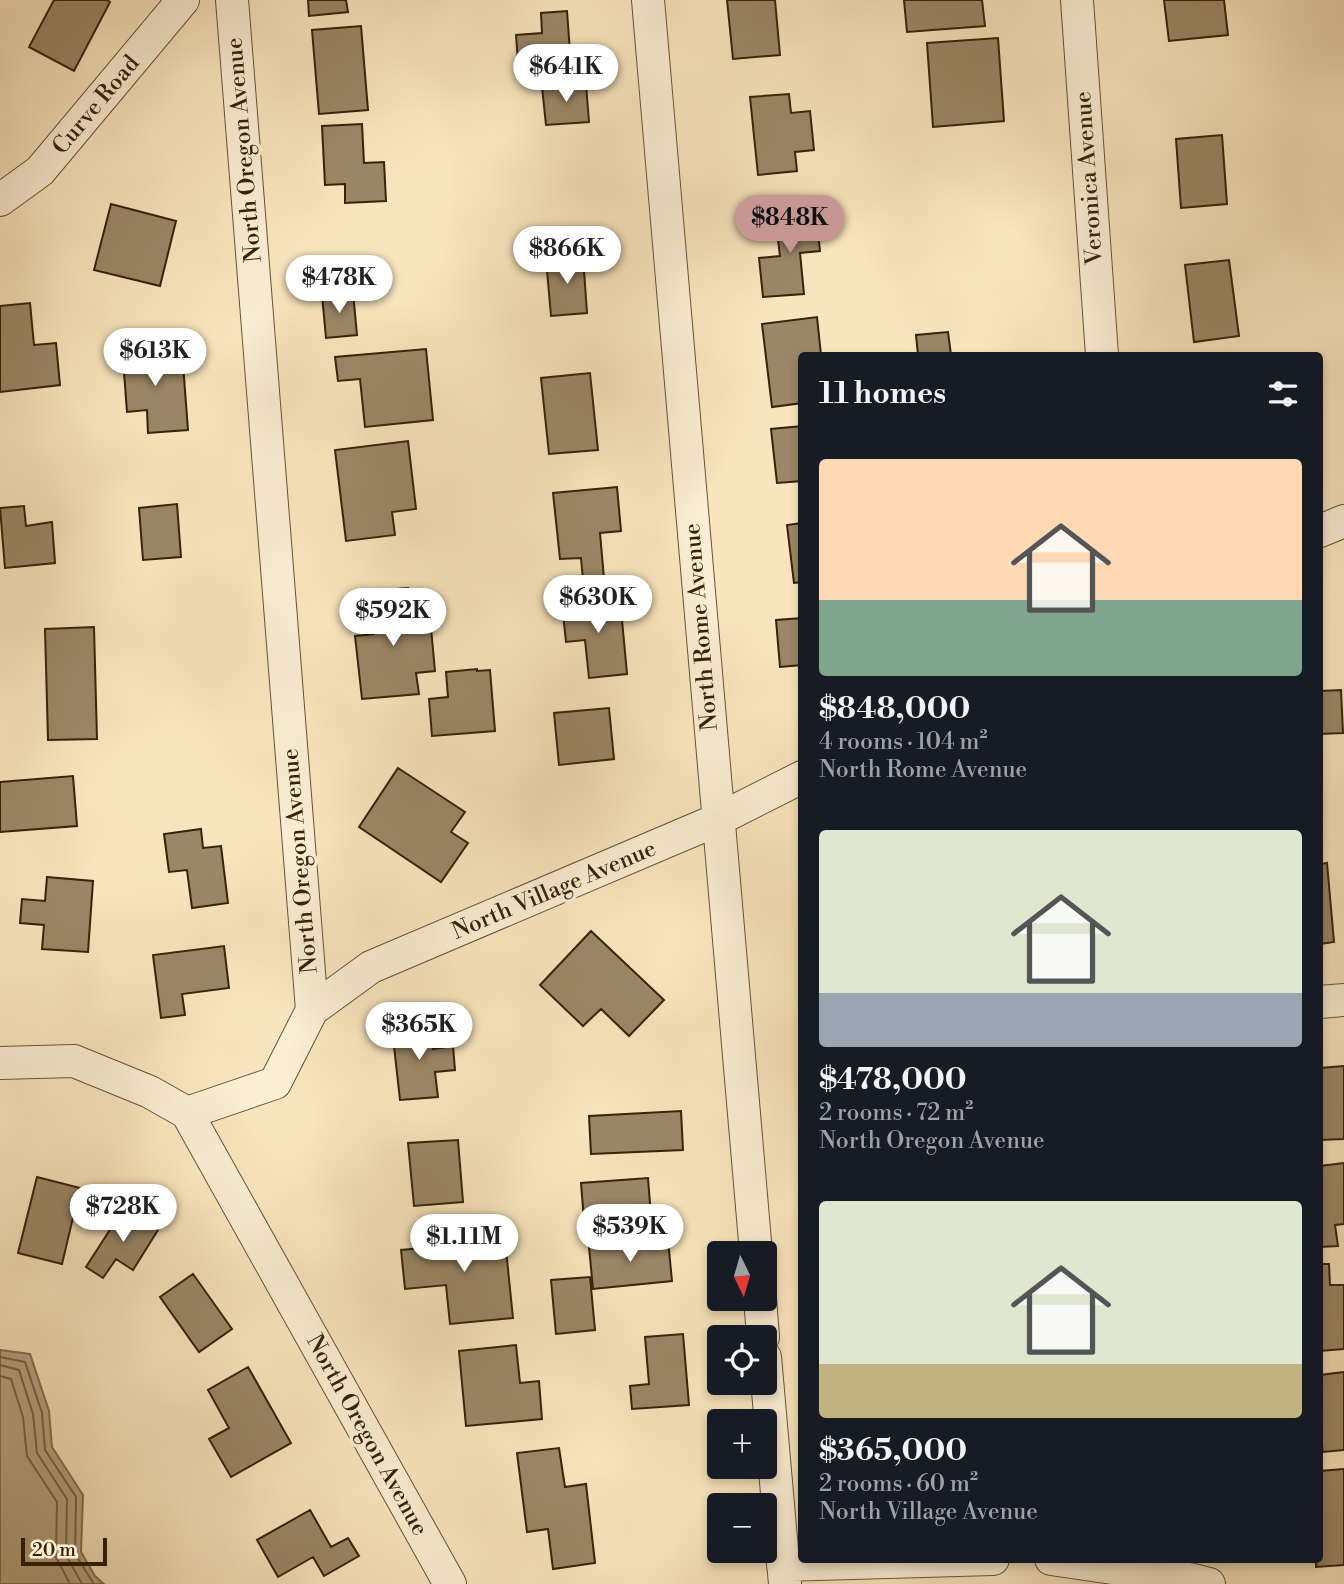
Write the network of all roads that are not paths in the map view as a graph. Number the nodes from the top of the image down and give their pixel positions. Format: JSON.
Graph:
{"nodes":[{"id":1,"x":183,"y":0,"type":"edge"},
{"id":2,"x":232,"y":0,"type":"edge"},
{"id":3,"x":648,"y":0,"type":"edge"},
{"id":4,"x":1077,"y":0,"type":"edge"},
{"id":5,"x":0,"y":200,"type":"edge"},
{"id":6,"x":1102,"y":352,"type":"edge"},
{"id":7,"x":1344,"y":521,"type":"edge"},
{"id":8,"x":1323,"y":530,"type":"edge"},
{"id":9,"x":798,"y":779,"type":"edge"},
{"id":10,"x":717,"y":820,"type":"junction"},
{"id":11,"x":1344,"y":1000,"type":"edge"},
{"id":12,"x":1323,"y":1002,"type":"edge"},
{"id":13,"x":312,"y":1010,"type":"junction"},
{"id":14,"x":0,"y":1063,"type":"edge"},
{"id":15,"x":187,"y":1113,"type":"junction"},
{"id":16,"x":754,"y":1241,"type":"edge"},
{"id":17,"x":768,"y":1395,"type":"edge"},
{"id":18,"x":941,"y":1563,"type":"edge"},
{"id":19,"x":1080,"y":1563,"type":"edge"},
{"id":20,"x":784,"y":1575,"type":"edge"},
{"id":21,"x":450,"y":1584,"type":"edge"},
{"id":22,"x":1209,"y":1584,"type":"edge"}],
"edges":[{"from":1,"to":5,"type":"street","name":"Curve Road"},
{"from":2,"to":13,"type":"street","name":"North Oregon Avenue"},
{"from":3,"to":10,"type":"street","name":"North Rome Avenue"},
{"from":4,"to":6,"type":"street","name":"Veronica Avenue"},
{"from":7,"to":8,"type":"street"},
{"from":9,"to":10,"type":"street","name":"North Village Avenue"},
{"from":10,"to":13,"type":"street","name":"North Village Avenue"},
{"from":10,"to":16,"type":"street","name":"North Rome Avenue"},
{"from":11,"to":12,"type":"street"},
{"from":13,"to":15,"type":"street"},
{"from":14,"to":15,"type":"street"},
{"from":15,"to":21,"type":"street","name":"North Oregon Avenue"},
{"from":17,"to":20,"type":"street"},
{"from":18,"to":20,"type":"street"},
{"from":19,"to":22,"type":"street"}]}
